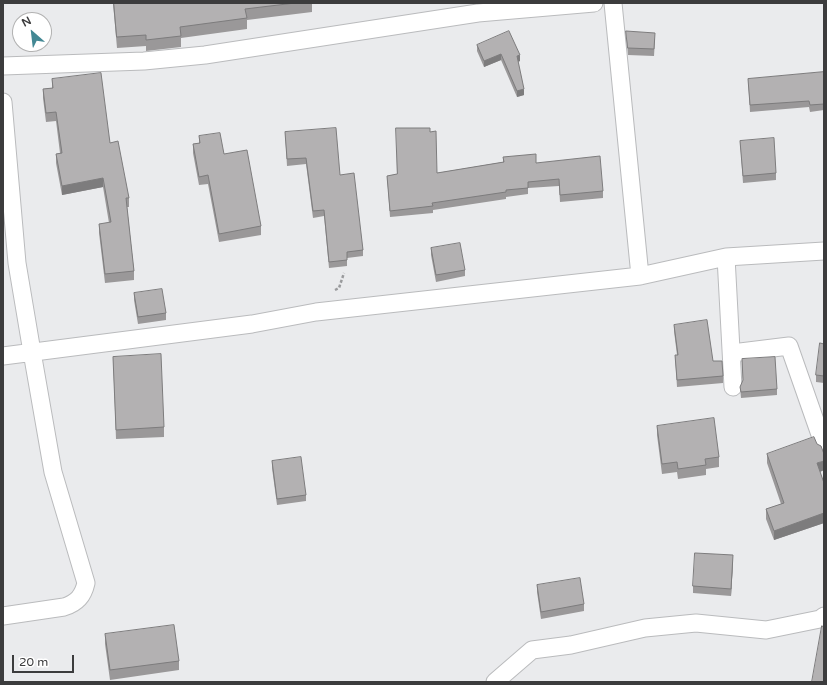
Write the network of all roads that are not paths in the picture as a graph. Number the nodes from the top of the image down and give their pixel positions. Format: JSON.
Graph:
{"nodes":[{"id":1,"x":594,"y":3,"type":"edge"},
{"id":2,"x":613,"y":3,"type":"edge"},
{"id":3,"x":479,"y":8,"type":"edge"},
{"id":4,"x":3,"y":66,"type":"edge"},
{"id":5,"x":3,"y":102,"type":"edge"},
{"id":6,"x":824,"y":251,"type":"edge"},
{"id":7,"x":726,"y":257,"type":"junction"},
{"id":8,"x":640,"y":276,"type":"junction"},
{"id":9,"x":32,"y":352,"type":"junction"},
{"id":10,"x":732,"y":353,"type":"junction"},
{"id":11,"x":3,"y":356,"type":"edge"},
{"id":12,"x":733,"y":387,"type":"dead end"},
{"id":13,"x":824,"y":446,"type":"edge"},
{"id":14,"x":3,"y":616,"type":"edge"},
{"id":15,"x":824,"y":616,"type":"edge"},
{"id":16,"x":495,"y":682,"type":"edge"}],
"edges":[{"from":1,"to":3,"type":"street"},
{"from":2,"to":8,"type":"street"},
{"from":3,"to":4,"type":"street"},
{"from":5,"to":9,"type":"street"},
{"from":6,"to":7,"type":"street"},
{"from":7,"to":8,"type":"street"},
{"from":7,"to":10,"type":"street"},
{"from":8,"to":9,"type":"street"},
{"from":9,"to":11,"type":"street"},
{"from":9,"to":14,"type":"street"},
{"from":10,"to":12,"type":"street"},
{"from":10,"to":13,"type":"street"},
{"from":15,"to":16,"type":"street"}]}
